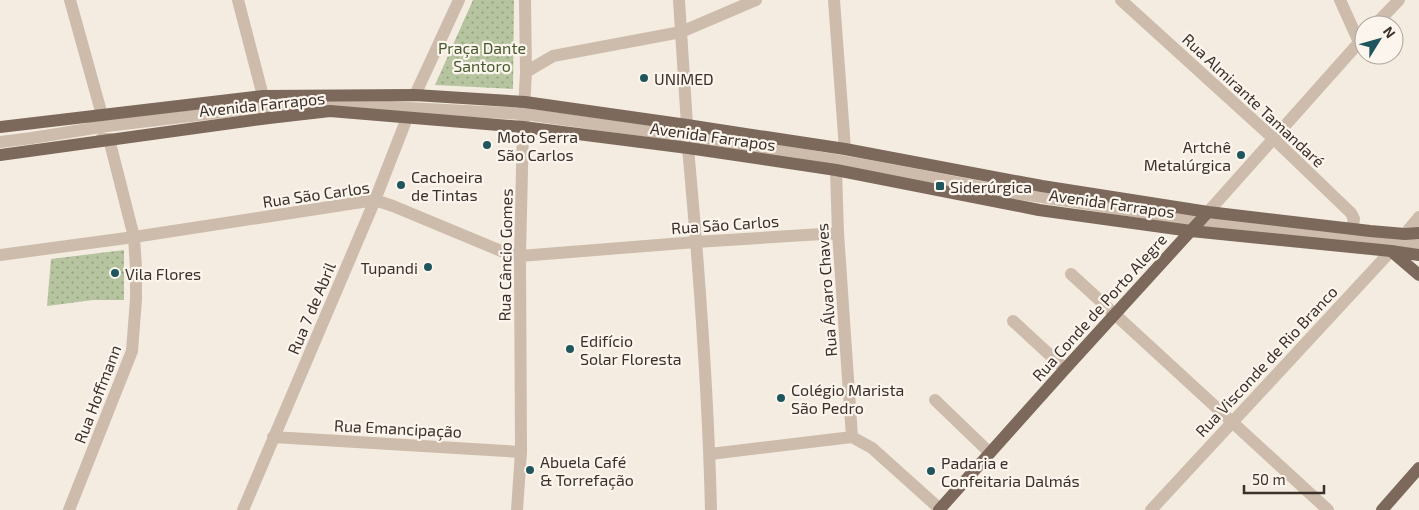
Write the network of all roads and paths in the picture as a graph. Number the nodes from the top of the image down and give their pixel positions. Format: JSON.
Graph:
{"nodes":[{"id":1,"x":70,"y":0,"type":"edge"},
{"id":2,"x":238,"y":0,"type":"edge"},
{"id":3,"x":459,"y":0,"type":"edge"},
{"id":4,"x":525,"y":0,"type":"edge"},
{"id":5,"x":679,"y":0,"type":"edge"},
{"id":6,"x":756,"y":0,"type":"edge"},
{"id":7,"x":834,"y":0,"type":"edge"},
{"id":8,"x":1121,"y":0,"type":"edge"},
{"id":9,"x":1340,"y":0,"type":"edge"},
{"id":10,"x":1399,"y":0,"type":"edge"},
{"id":11,"x":1385,"y":15,"type":"edge"},
{"id":12,"x":1354,"y":25,"type":"edge"},
{"id":13,"x":681,"y":32,"type":"junction"},
{"id":14,"x":1354,"y":49,"type":"edge"},
{"id":15,"x":526,"y":72,"type":"junction"},
{"id":16,"x":415,"y":95,"type":"junction"},
{"id":17,"x":263,"y":96,"type":"junction"},
{"id":18,"x":524,"y":114,"type":"junction"},
{"id":19,"x":102,"y":115,"type":"junction"},
{"id":20,"x":407,"y":118,"type":"junction"},
{"id":21,"x":687,"y":125,"type":"junction"},
{"id":22,"x":0,"y":127,"type":"edge"},
{"id":23,"x":32,"y":138,"type":"junction"},
{"id":24,"x":109,"y":139,"type":"junction"},
{"id":25,"x":1274,"y":139,"type":"junction"},
{"id":26,"x":0,"y":142,"type":"edge"},
{"id":27,"x":727,"y":142,"type":"junction"},
{"id":28,"x":688,"y":148,"type":"junction"},
{"id":29,"x":845,"y":149,"type":"junction"},
{"id":30,"x":0,"y":155,"type":"edge"},
{"id":31,"x":836,"y":170,"type":"junction"},
{"id":32,"x":1042,"y":186,"type":"junction"},
{"id":33,"x":1001,"y":191,"type":"junction"},
{"id":34,"x":375,"y":200,"type":"junction"},
{"id":35,"x":1039,"y":210,"type":"junction"},
{"id":36,"x":1419,"y":217,"type":"edge"},
{"id":37,"x":1199,"y":221,"type":"junction"},
{"id":38,"x":1352,"y":229,"type":"junction"},
{"id":39,"x":838,"y":233,"type":"junction"},
{"id":40,"x":1419,"y":233,"type":"edge"},
{"id":41,"x":134,"y":237,"type":"junction"},
{"id":42,"x":696,"y":242,"type":"junction"},
{"id":43,"x":1398,"y":243,"type":"junction"},
{"id":44,"x":1419,"y":244,"type":"edge"},
{"id":45,"x":0,"y":255,"type":"edge"},
{"id":46,"x":1419,"y":255,"type":"edge"},
{"id":47,"x":520,"y":256,"type":"junction"},
{"id":48,"x":1071,"y":274,"type":"dead end"},
{"id":49,"x":1419,"y":275,"type":"edge"},
{"id":50,"x":1114,"y":314,"type":"junction"},
{"id":51,"x":1013,"y":321,"type":"dead end"},
{"id":52,"x":1065,"y":369,"type":"junction"},
{"id":53,"x":935,"y":400,"type":"dead end"},
{"id":54,"x":1232,"y":422,"type":"junction"},
{"id":55,"x":273,"y":437,"type":"junction"},
{"id":56,"x":852,"y":438,"type":"junction"},
{"id":57,"x":521,"y":452,"type":"junction"},
{"id":58,"x":990,"y":453,"type":"junction"},
{"id":59,"x":710,"y":454,"type":"junction"},
{"id":60,"x":1419,"y":468,"type":"edge"},
{"id":61,"x":69,"y":510,"type":"edge"},
{"id":62,"x":243,"y":510,"type":"edge"},
{"id":63,"x":516,"y":510,"type":"edge"},
{"id":64,"x":712,"y":510,"type":"edge"},
{"id":65,"x":940,"y":510,"type":"edge"},
{"id":66,"x":1151,"y":510,"type":"edge"},
{"id":67,"x":1328,"y":510,"type":"edge"},
{"id":68,"x":1382,"y":510,"type":"edge"}],
"edges":[{"from":1,"to":19,"type":"street"},
{"from":2,"to":17,"type":"street"},
{"from":3,"to":16,"type":"street"},
{"from":4,"to":15,"type":"street","name":"Rua Câncio Gomes"},
{"from":5,"to":13,"type":"street"},
{"from":6,"to":13,"type":"street"},
{"from":7,"to":29,"type":"street"},
{"from":8,"to":25,"type":"street","name":"Rua Almirante Tamandaré"},
{"from":9,"to":12,"type":"street"},
{"from":10,"to":11,"type":"street"},
{"from":13,"to":15,"type":"street"},
{"from":13,"to":21,"type":"street"},
{"from":14,"to":25,"type":"street","name":"Rua Conde de Porto Alegre"},
{"from":15,"to":18,"type":"street","name":"Rua Câncio Gomes"},
{"from":16,"to":17,"type":"main road","name":"Avenida Farrapos"},
{"from":16,"to":18,"type":"main road","name":"Avenida Farrapos"},
{"from":17,"to":19,"type":"main road","name":"Avenida Farrapos"},
{"from":18,"to":20,"type":"main road","name":"Avenida Farrapos"},
{"from":18,"to":21,"type":"main road","name":"Avenida Farrapos"},
{"from":18,"to":23,"type":"street"},
{"from":18,"to":27,"type":"street"},
{"from":18,"to":28,"type":"main road","name":"Avenida Farrapos"},
{"from":18,"to":47,"type":"street","name":"Rua Câncio Gomes"},
{"from":19,"to":22,"type":"main road","name":"Avenida Farrapos"},
{"from":19,"to":23,"type":"street"},
{"from":20,"to":24,"type":"main road","name":"Avenida Farrapos"},
{"from":20,"to":34,"type":"street","name":"Rua 7 de Abril"},
{"from":21,"to":27,"type":"street"},
{"from":21,"to":29,"type":"main road","name":"Avenida Farrapos"},
{"from":23,"to":24,"type":"street"},
{"from":23,"to":26,"type":"street"},
{"from":24,"to":30,"type":"main road","name":"Avenida Farrapos"},
{"from":24,"to":41,"type":"street","name":"Rua Hoffmann"},
{"from":25,"to":37,"type":"street","name":"Rua Conde de Porto Alegre"},
{"from":25,"to":38,"type":"street","name":"Rua Almirante Tamandaré"},
{"from":27,"to":28,"type":"street"},
{"from":27,"to":33,"type":"street"},
{"from":28,"to":31,"type":"main road","name":"Avenida Farrapos"},
{"from":28,"to":42,"type":"street"},
{"from":29,"to":32,"type":"main road","name":"Avenida Farrapos"},
{"from":31,"to":35,"type":"main road","name":"Avenida Farrapos"},
{"from":31,"to":39,"type":"street","name":"Rua Álvaro Chaves"},
{"from":32,"to":33,"type":"street"},
{"from":32,"to":37,"type":"main road","name":"Avenida Farrapos"},
{"from":33,"to":35,"type":"street"},
{"from":33,"to":37,"type":"street"},
{"from":34,"to":41,"type":"street","name":"Rua São Carlos"},
{"from":34,"to":47,"type":"street","name":"Rua São Carlos"},
{"from":34,"to":55,"type":"street","name":"Rua 7 de Abril"},
{"from":35,"to":37,"type":"main road","name":"Avenida Farrapos"},
{"from":36,"to":43,"type":"street","name":"Rua Visconde de Rio Branco"},
{"from":37,"to":38,"type":"main road","name":"Avenida Farrapos"},
{"from":37,"to":43,"type":"main road","name":"Avenida Farrapos"},
{"from":37,"to":50,"type":"main road","name":"Rua Conde de Porto Alegre"},
{"from":38,"to":43,"type":"main road","name":"Avenida Farrapos"},
{"from":39,"to":42,"type":"street","name":"Rua São Carlos"},
{"from":39,"to":56,"type":"street","name":"Rua Álvaro Chaves"},
{"from":40,"to":43,"type":"main road","name":"Avenida Farrapos"},
{"from":41,"to":45,"type":"street","name":"Rua São Carlos"},
{"from":41,"to":61,"type":"street","name":"Rua Hoffmann"},
{"from":42,"to":47,"type":"street","name":"Rua São Carlos"},
{"from":42,"to":59,"type":"street"},
{"from":43,"to":44,"type":"street"},
{"from":43,"to":46,"type":"main road","name":"Avenida Farrapos"},
{"from":43,"to":49,"type":"main road"},
{"from":43,"to":54,"type":"street","name":"Rua Visconde de Rio Branco"},
{"from":47,"to":57,"type":"street","name":"Rua Câncio Gomes"},
{"from":48,"to":50,"type":"street"},
{"from":50,"to":52,"type":"main road","name":"Rua Conde de Porto Alegre"},
{"from":50,"to":54,"type":"street"},
{"from":51,"to":52,"type":"street"},
{"from":52,"to":58,"type":"main road","name":"Rua Conde de Porto Alegre"},
{"from":53,"to":58,"type":"street"},
{"from":54,"to":66,"type":"street","name":"Rua Visconde de Rio Branco"},
{"from":54,"to":67,"type":"street"},
{"from":55,"to":57,"type":"street","name":"Rua Emancipação"},
{"from":55,"to":62,"type":"street","name":"Rua 7 de Abril"},
{"from":56,"to":59,"type":"street"},
{"from":56,"to":65,"type":"street"},
{"from":57,"to":63,"type":"street","name":"Rua Câncio Gomes"},
{"from":58,"to":65,"type":"main road","name":"Rua Conde de Porto Alegre"},
{"from":59,"to":64,"type":"street"},
{"from":60,"to":68,"type":"main road"}]}
